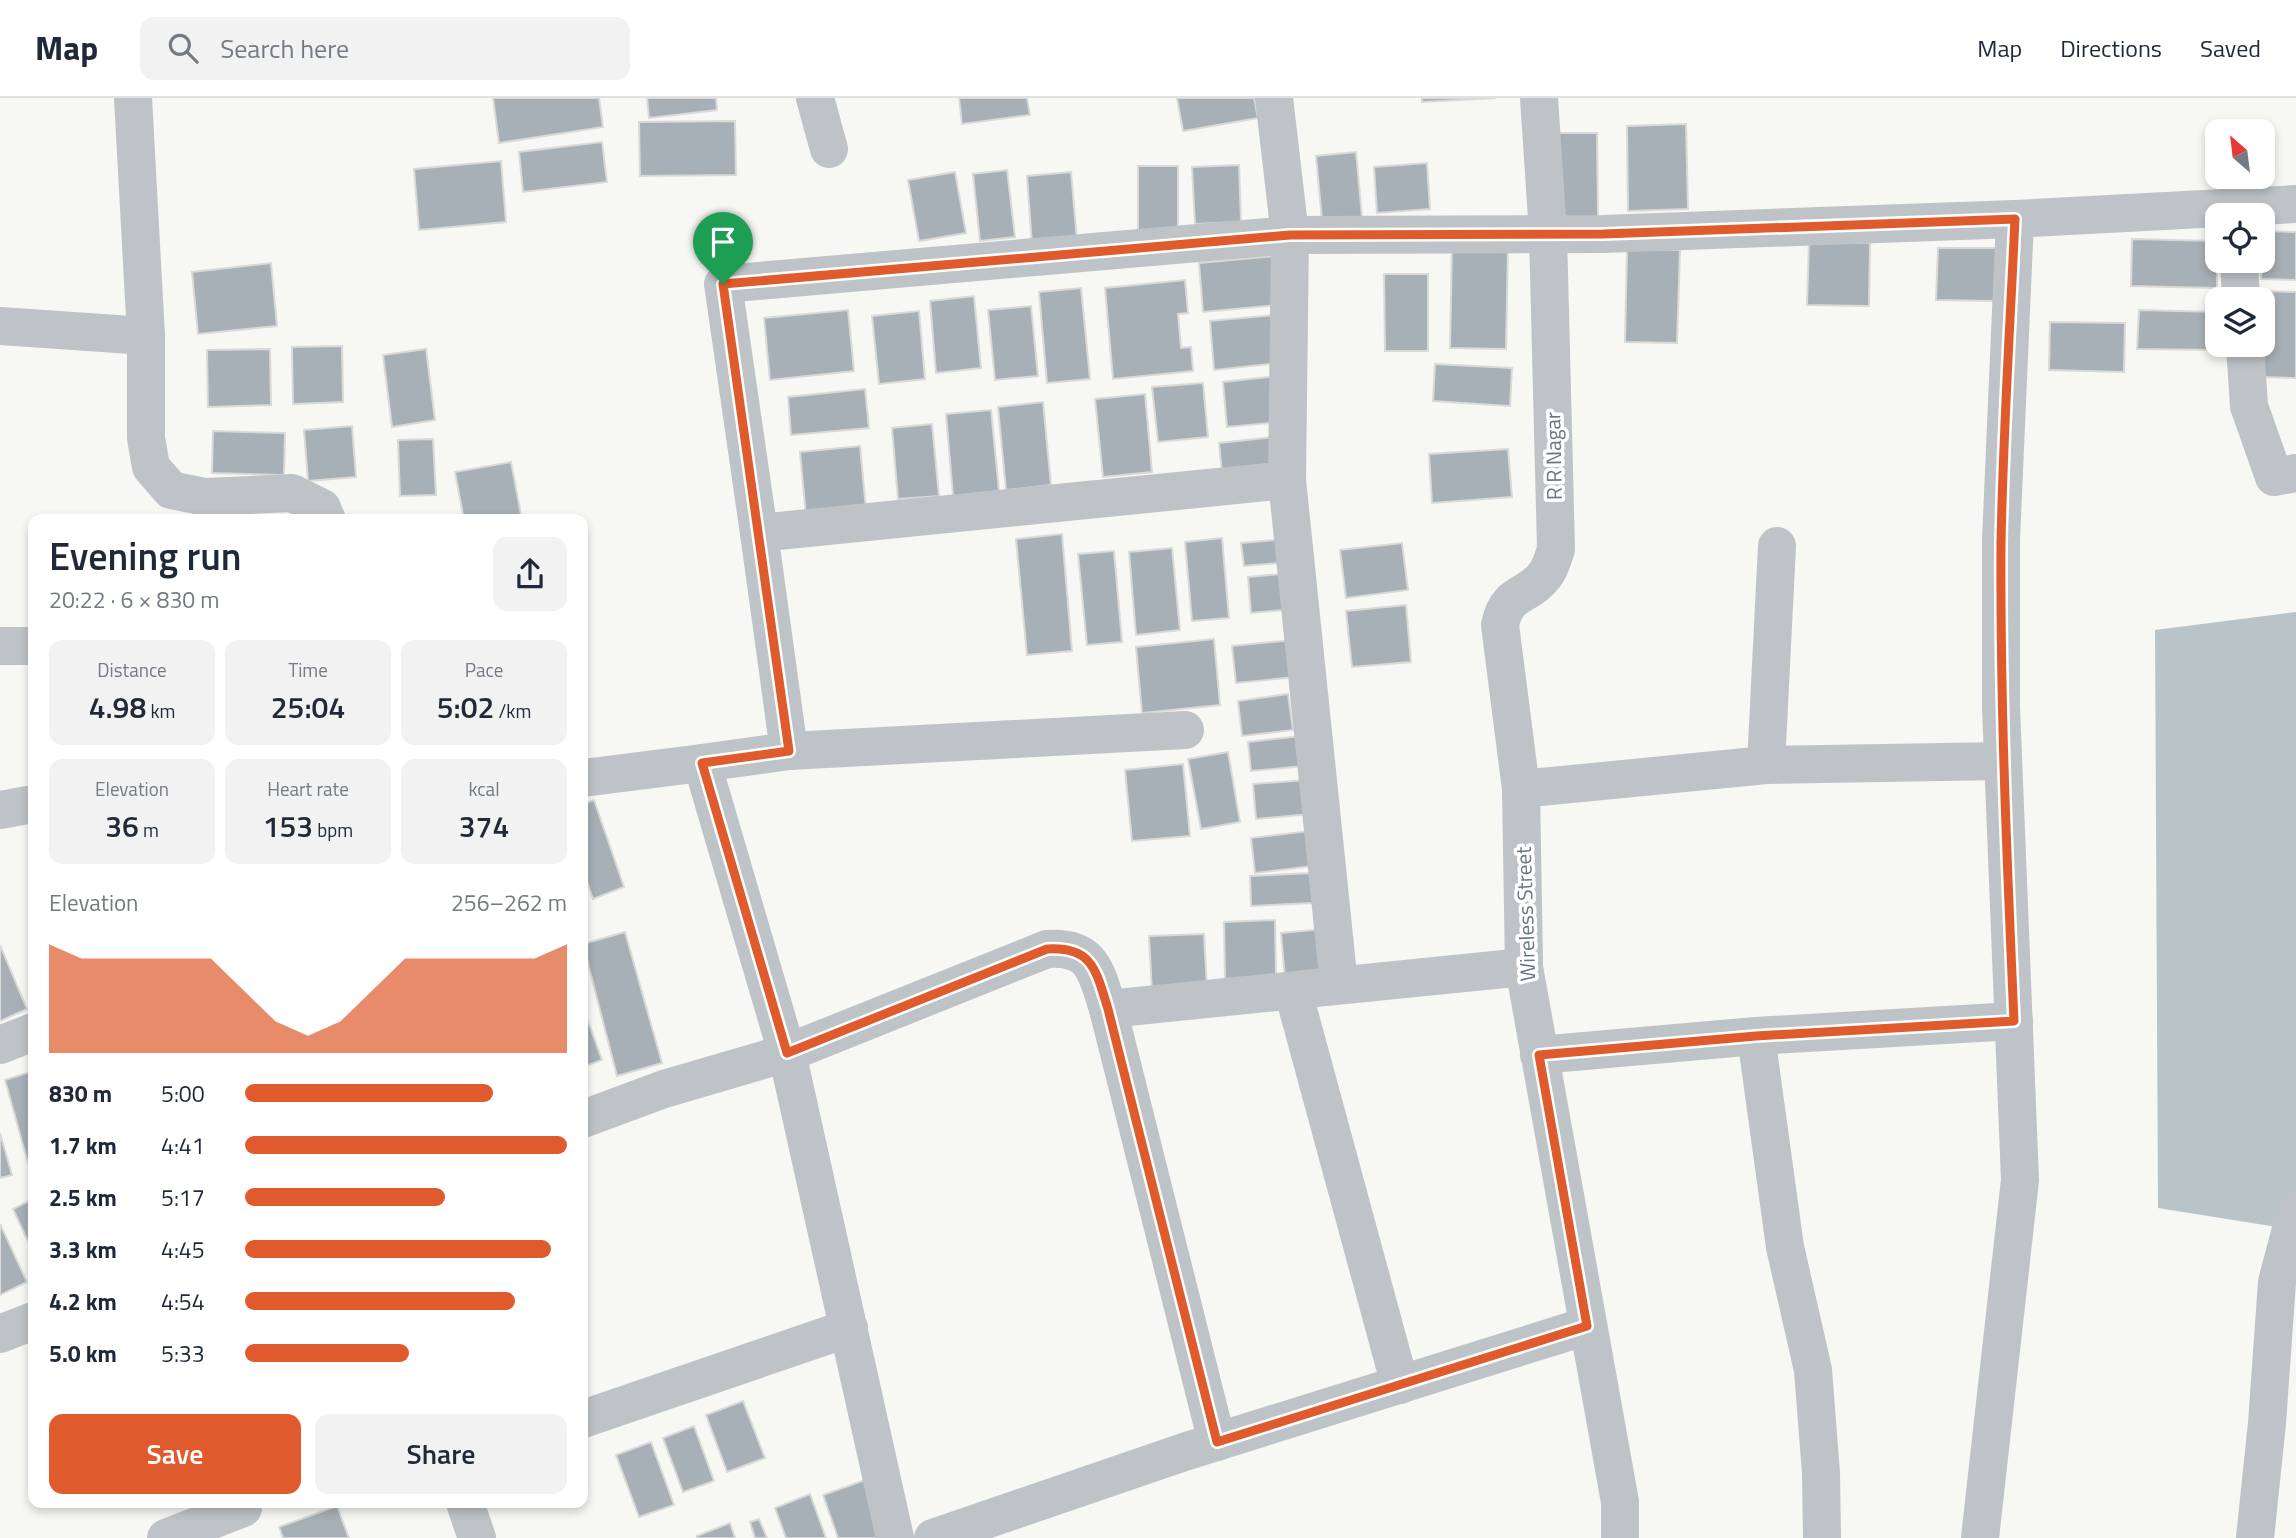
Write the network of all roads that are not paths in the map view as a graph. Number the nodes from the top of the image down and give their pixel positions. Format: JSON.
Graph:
{"nodes":[{"id":1,"x":133,"y":98,"type":"edge"},
{"id":2,"x":815,"y":98,"type":"edge"},
{"id":3,"x":1274,"y":98,"type":"edge"},
{"id":4,"x":1539,"y":98,"type":"edge"},
{"id":5,"x":829,"y":149,"type":"dead end"},
{"id":6,"x":2296,"y":204,"type":"edge"},
{"id":7,"x":2275,"y":206,"type":"edge"},
{"id":8,"x":2205,"y":212,"type":"edge"},
{"id":9,"x":2015,"y":219,"type":"junction"},
{"id":10,"x":1548,"y":233,"type":"junction"},
{"id":11,"x":1290,"y":235,"type":"junction"},
{"id":12,"x":0,"y":326,"type":"edge"},
{"id":13,"x":146,"y":336,"type":"junction"},
{"id":14,"x":2246,"y":357,"type":"edge"},
{"id":15,"x":2296,"y":473,"type":"edge"},
{"id":16,"x":1287,"y":480,"type":"junction"},
{"id":17,"x":324,"y":514,"type":"edge"},
{"id":18,"x":759,"y":533,"type":"junction"},
{"id":19,"x":1777,"y":546,"type":"dead end"},
{"id":20,"x":0,"y":646,"type":"edge"},
{"id":21,"x":28,"y":646,"type":"edge"},
{"id":22,"x":1185,"y":730,"type":"dead end"},
{"id":23,"x":789,"y":751,"type":"junction"},
{"id":24,"x":2003,"y":761,"type":"junction"},
{"id":25,"x":702,"y":763,"type":"junction"},
{"id":26,"x":1766,"y":765,"type":"junction"},
{"id":27,"x":588,"y":777,"type":"edge"},
{"id":28,"x":1521,"y":789,"type":"junction"},
{"id":29,"x":28,"y":805,"type":"edge"},
{"id":30,"x":0,"y":810,"type":"edge"},
{"id":31,"x":1524,"y":967,"type":"junction"},
{"id":32,"x":1339,"y":985,"type":"junction"},
{"id":33,"x":1293,"y":990,"type":"junction"},
{"id":34,"x":1108,"y":1009,"type":"junction"},
{"id":35,"x":2014,"y":1021,"type":"junction"},
{"id":36,"x":28,"y":1034,"type":"edge"},
{"id":37,"x":1756,"y":1036,"type":"junction"},
{"id":38,"x":0,"y":1045,"type":"edge"},
{"id":39,"x":787,"y":1053,"type":"junction"},
{"id":40,"x":1539,"y":1055,"type":"junction"},
{"id":41,"x":588,"y":1116,"type":"edge"},
{"id":42,"x":2296,"y":1210,"type":"edge"},
{"id":43,"x":28,"y":1323,"type":"edge"},
{"id":44,"x":1587,"y":1326,"type":"junction"},
{"id":45,"x":849,"y":1328,"type":"junction"},
{"id":46,"x":0,"y":1334,"type":"edge"},
{"id":47,"x":1400,"y":1385,"type":"junction"},
{"id":48,"x":588,"y":1417,"type":"edge"},
{"id":49,"x":1217,"y":1442,"type":"junction"},
{"id":50,"x":243,"y":1508,"type":"dead end"},
{"id":51,"x":467,"y":1508,"type":"edge"},
{"id":52,"x":166,"y":1538,"type":"edge"},
{"id":53,"x":477,"y":1538,"type":"edge"},
{"id":54,"x":895,"y":1538,"type":"edge"},
{"id":55,"x":933,"y":1538,"type":"edge"},
{"id":56,"x":1620,"y":1538,"type":"edge"},
{"id":57,"x":1822,"y":1538,"type":"edge"},
{"id":58,"x":1980,"y":1538,"type":"edge"},
{"id":59,"x":2255,"y":1538,"type":"edge"}],
"edges":[{"from":1,"to":13,"type":"street"},
{"from":2,"to":5,"type":"street"},
{"from":3,"to":11,"type":"street"},
{"from":4,"to":10,"type":"street","name":"R R Nagar"},
{"from":6,"to":7,"type":"street"},
{"from":8,"to":9,"type":"street"},
{"from":9,"to":10,"type":"street"},
{"from":9,"to":24,"type":"street"},
{"from":10,"to":11,"type":"street"},
{"from":10,"to":28,"type":"street","name":"R R Nagar"},
{"from":11,"to":16,"type":"street"},
{"from":11,"to":18,"type":"street"},
{"from":12,"to":13,"type":"street"},
{"from":13,"to":17,"type":"street"},
{"from":14,"to":15,"type":"street"},
{"from":16,"to":18,"type":"street"},
{"from":16,"to":32,"type":"street"},
{"from":18,"to":23,"type":"street"},
{"from":19,"to":26,"type":"street"},
{"from":20,"to":21,"type":"street"},
{"from":22,"to":23,"type":"street"},
{"from":23,"to":25,"type":"street"},
{"from":24,"to":26,"type":"street"},
{"from":24,"to":35,"type":"street"},
{"from":25,"to":27,"type":"street"},
{"from":25,"to":39,"type":"street"},
{"from":26,"to":28,"type":"street"},
{"from":28,"to":31,"type":"street","name":"Wireless Street"},
{"from":29,"to":30,"type":"street"},
{"from":31,"to":32,"type":"street"},
{"from":31,"to":40,"type":"street","name":"Wireless Street"},
{"from":32,"to":33,"type":"street"},
{"from":33,"to":34,"type":"street"},
{"from":33,"to":47,"type":"street"},
{"from":34,"to":39,"type":"street"},
{"from":34,"to":49,"type":"street"},
{"from":35,"to":37,"type":"street"},
{"from":35,"to":58,"type":"street"},
{"from":36,"to":38,"type":"street"},
{"from":37,"to":40,"type":"street"},
{"from":37,"to":57,"type":"street"},
{"from":39,"to":41,"type":"street"},
{"from":39,"to":45,"type":"street"},
{"from":40,"to":44,"type":"street","name":"Wireless Street"},
{"from":42,"to":59,"type":"street"},
{"from":43,"to":46,"type":"street"},
{"from":44,"to":47,"type":"street"},
{"from":44,"to":56,"type":"street","name":"Wireless Street"},
{"from":45,"to":48,"type":"street"},
{"from":45,"to":54,"type":"street"},
{"from":47,"to":49,"type":"street"},
{"from":49,"to":55,"type":"street"},
{"from":50,"to":52,"type":"street"},
{"from":51,"to":53,"type":"street"}]}
